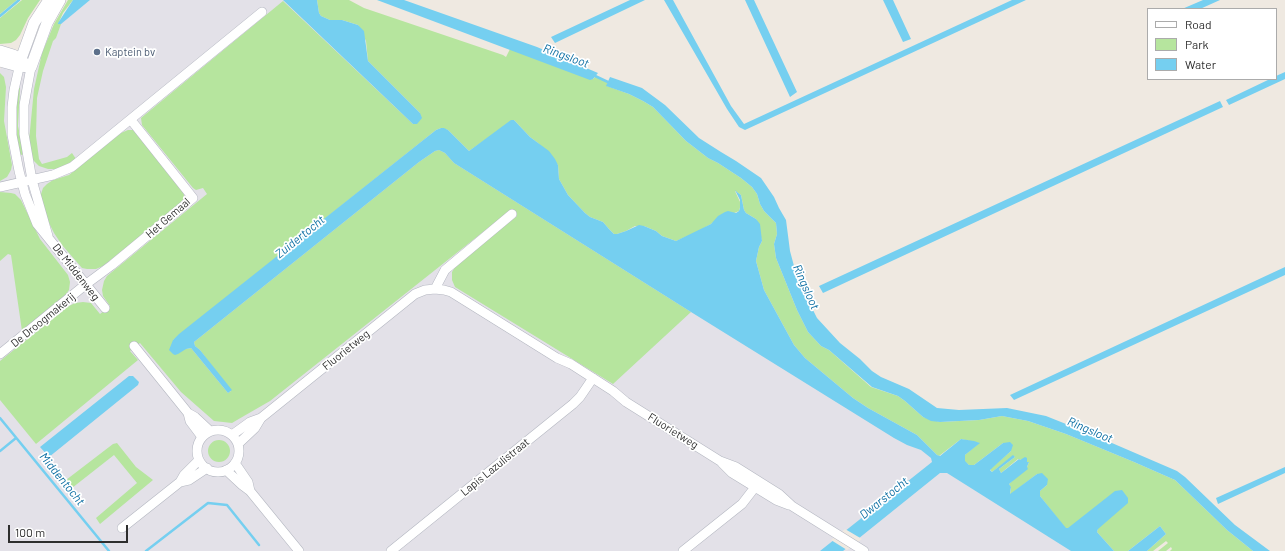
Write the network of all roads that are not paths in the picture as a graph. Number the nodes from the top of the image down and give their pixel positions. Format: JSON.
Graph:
{"nodes":[{"id":1,"x":49,"y":0,"type":"edge"},
{"id":2,"x":60,"y":0,"type":"edge"},
{"id":3,"x":262,"y":12,"type":"dead end"},
{"id":4,"x":0,"y":52,"type":"edge"},
{"id":5,"x":0,"y":61,"type":"edge"},
{"id":6,"x":20,"y":63,"type":"junction"},
{"id":7,"x":31,"y":67,"type":"junction"},
{"id":8,"x":131,"y":120,"type":"junction"},
{"id":9,"x":32,"y":180,"type":"junction"},
{"id":10,"x":21,"y":183,"type":"junction"},
{"id":11,"x":0,"y":187,"type":"edge"},
{"id":12,"x":512,"y":214,"type":"dead end"},
{"id":13,"x":48,"y":236,"type":"junction"},
{"id":14,"x":85,"y":285,"type":"junction"},
{"id":15,"x":435,"y":289,"type":"junction"},
{"id":16,"x":105,"y":308,"type":"dead end"},
{"id":17,"x":134,"y":346,"type":"dead end"},
{"id":18,"x":0,"y":354,"type":"edge"},
{"id":19,"x":591,"y":380,"type":"junction"},
{"id":20,"x":188,"y":413,"type":"junction"},
{"id":21,"x":260,"y":418,"type":"junction"},
{"id":22,"x":210,"y":431,"type":"junction"},
{"id":23,"x":232,"y":435,"type":"junction"},
{"id":24,"x":202,"y":437,"type":"junction"},
{"id":25,"x":238,"y":444,"type":"junction"},
{"id":26,"x":199,"y":460,"type":"junction"},
{"id":27,"x":235,"y":463,"type":"junction"},
{"id":28,"x":207,"y":468,"type":"junction"},
{"id":29,"x":226,"y":470,"type":"junction"},
{"id":30,"x":180,"y":482,"type":"junction"},
{"id":31,"x":757,"y":484,"type":"junction"},
{"id":32,"x":250,"y":491,"type":"junction"},
{"id":33,"x":122,"y":528,"type":"dead end"},
{"id":34,"x":299,"y":551,"type":"edge"},
{"id":35,"x":391,"y":551,"type":"edge"},
{"id":36,"x":683,"y":551,"type":"edge"},
{"id":37,"x":864,"y":551,"type":"edge"}],
"edges":[{"from":1,"to":6,"type":"street"},
{"from":2,"to":7,"type":"street"},
{"from":3,"to":8,"type":"street"},
{"from":4,"to":6,"type":"street"},
{"from":5,"to":6,"type":"street"},
{"from":6,"to":7,"type":"street"},
{"from":6,"to":10,"type":"street","name":"De Middenweg"},
{"from":7,"to":9,"type":"street","name":"De Middenweg"},
{"from":8,"to":9,"type":"street"},
{"from":8,"to":14,"type":"street","name":"Het Gemaal"},
{"from":9,"to":10,"type":"street"},
{"from":9,"to":13,"type":"street","name":"De Middenweg"},
{"from":10,"to":11,"type":"street"},
{"from":10,"to":13,"type":"street","name":"De Middenweg"},
{"from":12,"to":15,"type":"street"},
{"from":13,"to":14,"type":"street","name":"De Middenweg"},
{"from":14,"to":16,"type":"street","name":"De Middenweg"},
{"from":14,"to":18,"type":"street","name":"De Droogmakerij"},
{"from":15,"to":19,"type":"street","name":"Fluorietweg"},
{"from":15,"to":21,"type":"street","name":"Fluorietweg"},
{"from":17,"to":20,"type":"street"},
{"from":19,"to":31,"type":"street","name":"Fluorietweg"},
{"from":19,"to":35,"type":"street","name":"Lapis Lazulistraat"},
{"from":20,"to":22,"type":"street"},
{"from":20,"to":24,"type":"street"},
{"from":21,"to":23,"type":"street","name":"Fluorietweg"},
{"from":21,"to":25,"type":"street","name":"Fluorietweg"},
{"from":22,"to":23,"type":"street"},
{"from":22,"to":24,"type":"street"},
{"from":23,"to":25,"type":"street"},
{"from":24,"to":26,"type":"street"},
{"from":25,"to":27,"type":"street"},
{"from":26,"to":28,"type":"street"},
{"from":26,"to":30,"type":"street"},
{"from":27,"to":29,"type":"street"},
{"from":27,"to":32,"type":"street"},
{"from":28,"to":29,"type":"street"},
{"from":28,"to":30,"type":"street"},
{"from":29,"to":32,"type":"street"},
{"from":30,"to":33,"type":"street"},
{"from":31,"to":36,"type":"street"},
{"from":31,"to":37,"type":"street","name":"Fluorietweg"},
{"from":32,"to":34,"type":"street"}]}
